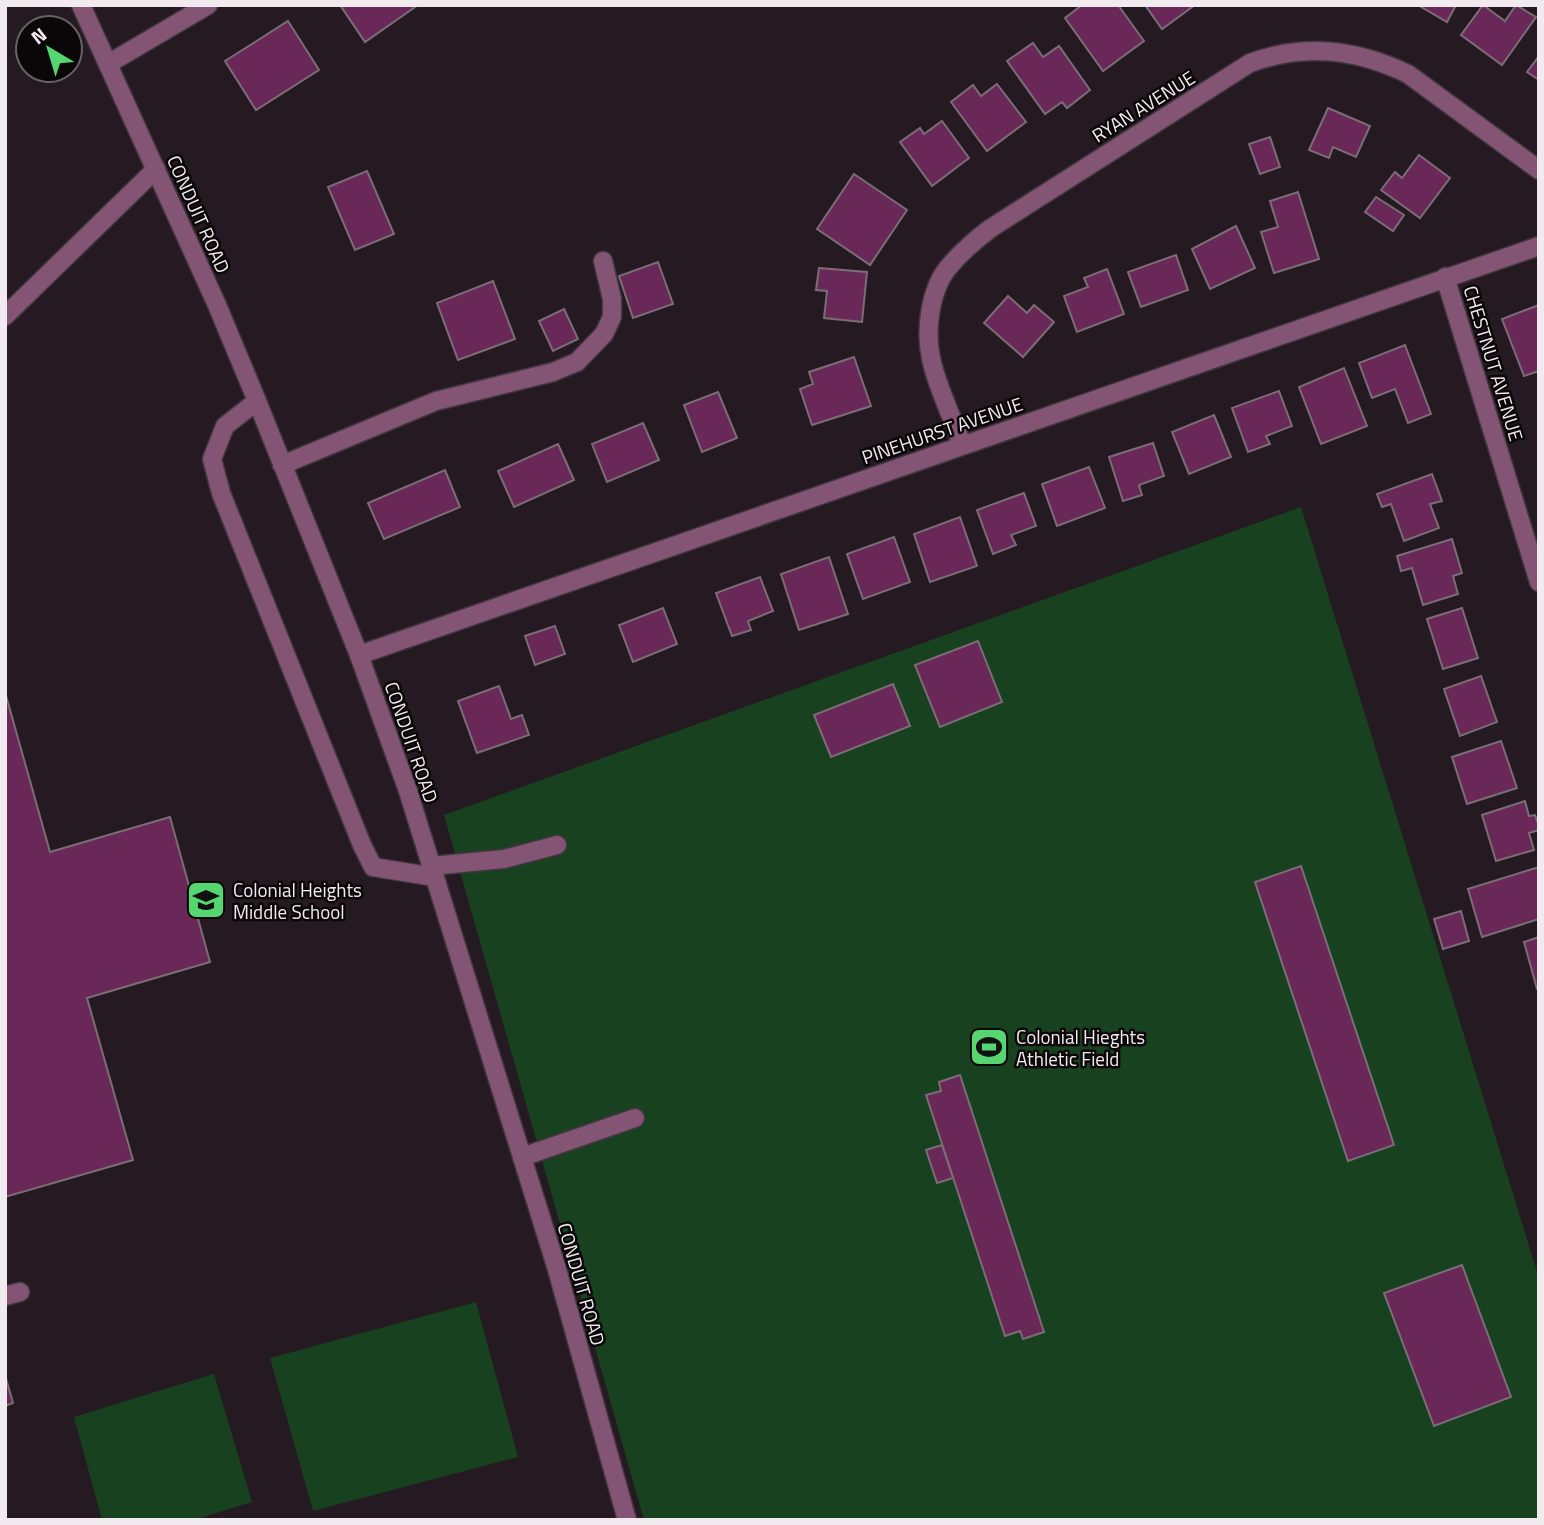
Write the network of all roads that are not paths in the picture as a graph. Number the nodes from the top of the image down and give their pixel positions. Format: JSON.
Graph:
{"nodes":[{"id":1,"x":81,"y":5,"type":"edge"},
{"id":2,"x":208,"y":5,"type":"edge"},
{"id":3,"x":108,"y":64,"type":"junction"},
{"id":4,"x":156,"y":169,"type":"junction"},
{"id":5,"x":1539,"y":170,"type":"edge"},
{"id":6,"x":1539,"y":246,"type":"edge"},
{"id":7,"x":603,"y":261,"type":"dead end"},
{"id":8,"x":1445,"y":277,"type":"junction"},
{"id":9,"x":5,"y":316,"type":"edge"},
{"id":10,"x":257,"y":401,"type":"junction"},
{"id":11,"x":962,"y":445,"type":"junction"},
{"id":12,"x":282,"y":465,"type":"junction"},
{"id":13,"x":1539,"y":582,"type":"edge"},
{"id":14,"x":359,"y":655,"type":"junction"},
{"id":15,"x":557,"y":845,"type":"dead end"},
{"id":16,"x":433,"y":871,"type":"junction"},
{"id":17,"x":635,"y":1118,"type":"dead end"},
{"id":18,"x":522,"y":1157,"type":"junction"},
{"id":19,"x":627,"y":1520,"type":"edge"}],
"edges":[{"from":1,"to":3,"type":"street","name":"CONDUIT ROAD"},
{"from":2,"to":3,"type":"street"},
{"from":3,"to":4,"type":"street","name":"CONDUIT ROAD"},
{"from":4,"to":9,"type":"street"},
{"from":4,"to":10,"type":"street","name":"CONDUIT ROAD"},
{"from":5,"to":11,"type":"street","name":"RYAN AVENUE"},
{"from":6,"to":8,"type":"street","name":"PINEHURST AVENUE"},
{"from":7,"to":12,"type":"street"},
{"from":8,"to":11,"type":"street","name":"PINEHURST AVENUE"},
{"from":8,"to":13,"type":"street","name":"CHESTNUT AVENUE"},
{"from":10,"to":12,"type":"street","name":"CONDUIT ROAD"},
{"from":10,"to":16,"type":"street"},
{"from":11,"to":14,"type":"street","name":"PINEHURST AVENUE"},
{"from":12,"to":14,"type":"street","name":"CONDUIT ROAD"},
{"from":14,"to":16,"type":"street","name":"CONDUIT ROAD"},
{"from":15,"to":16,"type":"street"},
{"from":16,"to":18,"type":"street","name":"CONDUIT ROAD"},
{"from":17,"to":18,"type":"street"},
{"from":18,"to":19,"type":"street","name":"CONDUIT ROAD"}]}
